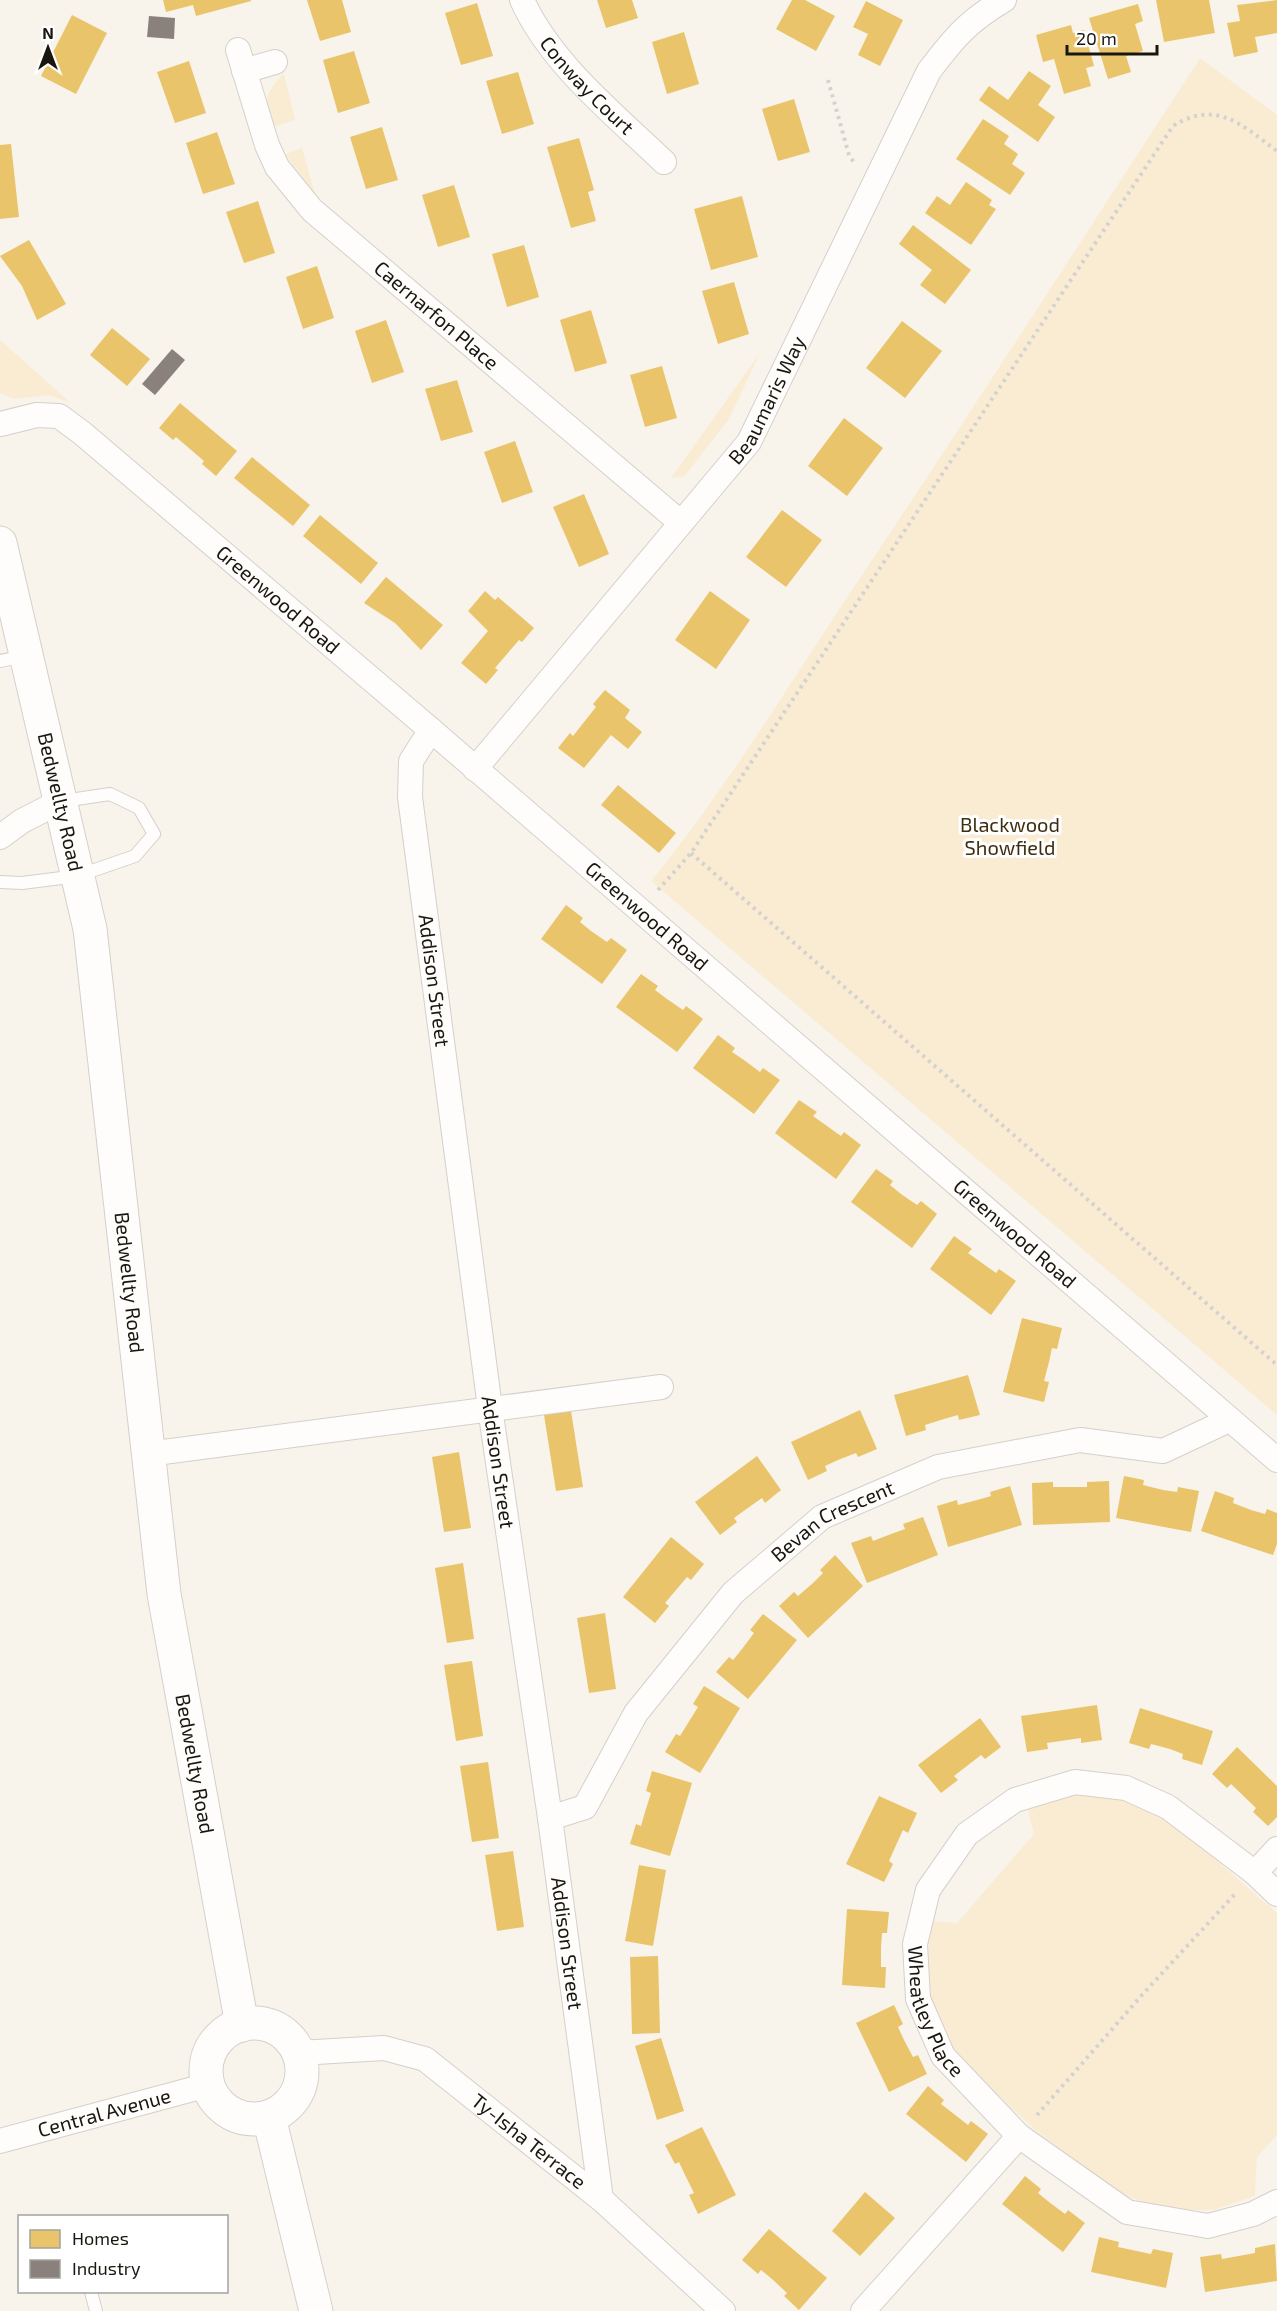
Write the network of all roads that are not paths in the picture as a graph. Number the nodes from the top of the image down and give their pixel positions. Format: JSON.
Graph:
{"nodes":[{"id":1,"x":522,"y":0,"type":"edge"},
{"id":2,"x":1004,"y":0,"type":"edge"},
{"id":3,"x":969,"y":8,"type":"edge"},
{"id":4,"x":274,"y":62,"type":"dead end"},
{"id":5,"x":664,"y":162,"type":"dead end"},
{"id":6,"x":0,"y":424,"type":"edge"},
{"id":7,"x":680,"y":522,"type":"junction"},
{"id":8,"x":0,"y":543,"type":"edge"},
{"id":9,"x":14,"y":658,"type":"edge"},
{"id":10,"x":431,"y":730,"type":"junction"},
{"id":11,"x":475,"y":769,"type":"junction"},
{"id":12,"x":59,"y":802,"type":"junction"},
{"id":13,"x":0,"y":837,"type":"edge"},
{"id":14,"x":77,"y":876,"type":"junction"},
{"id":15,"x":0,"y":882,"type":"edge"},
{"id":16,"x":661,"y":1387,"type":"dead end"},
{"id":17,"x":490,"y":1408,"type":"junction"},
{"id":18,"x":1229,"y":1420,"type":"junction"},
{"id":19,"x":148,"y":1454,"type":"junction"},
{"id":20,"x":1277,"y":1460,"type":"edge"},
{"id":21,"x":550,"y":1818,"type":"junction"},
{"id":22,"x":1277,"y":1849,"type":"edge"},
{"id":23,"x":1255,"y":1873,"type":"junction"},
{"id":24,"x":1277,"y":1894,"type":"edge"},
{"id":25,"x":242,"y":2025,"type":"junction"},
{"id":26,"x":299,"y":2053,"type":"junction"},
{"id":27,"x":208,"y":2085,"type":"junction"},
{"id":28,"x":269,"y":2117,"type":"junction"},
{"id":29,"x":1019,"y":2136,"type":"junction"},
{"id":30,"x":0,"y":2141,"type":"edge"},
{"id":31,"x":601,"y":2199,"type":"junction"},
{"id":32,"x":1277,"y":2202,"type":"edge"},
{"id":33,"x":91,"y":2293,"type":"edge"},
{"id":34,"x":96,"y":2311,"type":"edge"},
{"id":35,"x":316,"y":2311,"type":"edge"},
{"id":36,"x":723,"y":2311,"type":"edge"},
{"id":37,"x":864,"y":2311,"type":"edge"}],
"edges":[{"from":1,"to":5,"type":"street","name":"Conway Court"},
{"from":2,"to":3,"type":"street","name":"Beaumaris Way"},
{"from":3,"to":7,"type":"street","name":"Beaumaris Way"},
{"from":4,"to":7,"type":"street","name":"Caernarfon Place"},
{"from":6,"to":10,"type":"street","name":"Greenwood Road"},
{"from":7,"to":11,"type":"street","name":"Beaumaris Way"},
{"from":8,"to":9,"type":"street","name":"Bedwellty Road"},
{"from":9,"to":12,"type":"street","name":"Bedwellty Road"},
{"from":10,"to":11,"type":"street","name":"Greenwood Road"},
{"from":10,"to":17,"type":"street","name":"Addison Street"},
{"from":11,"to":18,"type":"street","name":"Greenwood Road"},
{"from":12,"to":13,"type":"street"},
{"from":12,"to":14,"type":"street","name":"Bedwellty Road"},
{"from":12,"to":14,"type":"lane"},
{"from":14,"to":15,"type":"lane"},
{"from":14,"to":19,"type":"street","name":"Bedwellty Road"},
{"from":16,"to":17,"type":"street"},
{"from":17,"to":19,"type":"street"},
{"from":17,"to":21,"type":"street","name":"Addison Street"},
{"from":18,"to":20,"type":"street","name":"Greenwood Road"},
{"from":18,"to":21,"type":"street","name":"Bevan Crescent"},
{"from":19,"to":25,"type":"street","name":"Bedwellty Road"},
{"from":21,"to":31,"type":"street","name":"Addison Street"},
{"from":22,"to":23,"type":"street"},
{"from":23,"to":24,"type":"street","name":"Wheatley Place"},
{"from":23,"to":29,"type":"street","name":"Wheatley Place"},
{"from":25,"to":26,"type":"street"},
{"from":25,"to":27,"type":"street"},
{"from":26,"to":28,"type":"street"},
{"from":26,"to":31,"type":"street","name":"Ty-Isha Terrace"},
{"from":27,"to":28,"type":"street"},
{"from":27,"to":30,"type":"street","name":"Central Avenue"},
{"from":28,"to":35,"type":"street"},
{"from":29,"to":32,"type":"street","name":"Wheatley Place"},
{"from":29,"to":37,"type":"street"},
{"from":31,"to":36,"type":"street","name":"Ty-Isha Terrace"},
{"from":33,"to":34,"type":"lane"}]}
